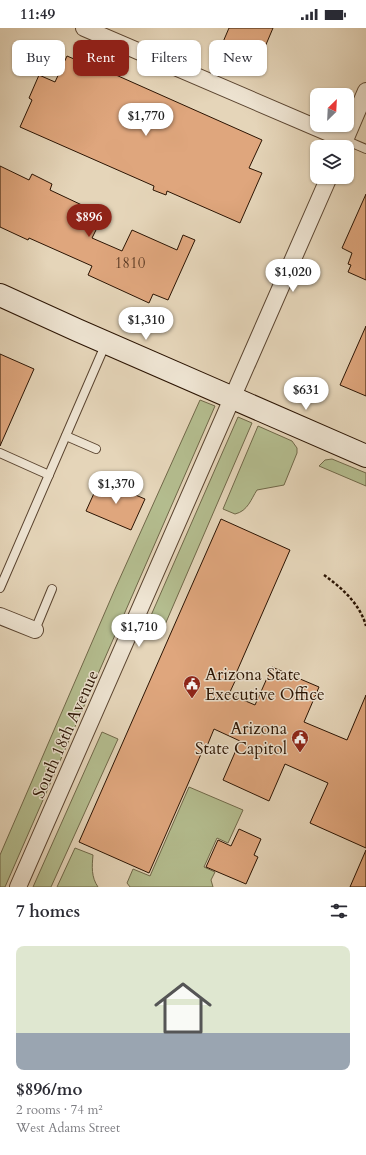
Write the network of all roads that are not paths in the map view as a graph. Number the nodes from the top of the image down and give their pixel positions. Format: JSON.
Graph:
{"nodes":[{"id":1,"x":84,"y":28,"type":"edge"},
{"id":2,"x":366,"y":91,"type":"edge"},
{"id":3,"x":335,"y":140,"type":"edge"},
{"id":4,"x":346,"y":140,"type":"edge"},
{"id":5,"x":354,"y":146,"type":"edge"},
{"id":6,"x":366,"y":149,"type":"edge"},
{"id":7,"x":326,"y":184,"type":"edge"},
{"id":8,"x":0,"y":294,"type":"edge"},
{"id":9,"x":107,"y":342,"type":"junction"},
{"id":10,"x":232,"y":397,"type":"junction"},
{"id":11,"x":66,"y":436,"type":"junction"},
{"id":12,"x":96,"y":448,"type":"dead end"},
{"id":13,"x":0,"y":453,"type":"edge"},
{"id":14,"x":366,"y":456,"type":"edge"},
{"id":15,"x":49,"y":475,"type":"junction"},
{"id":16,"x":0,"y":588,"type":"edge"},
{"id":17,"x":52,"y":589,"type":"dead end"},
{"id":18,"x":0,"y":616,"type":"edge"},
{"id":19,"x":35,"y":630,"type":"joint"},
{"id":20,"x":18,"y":887,"type":"edge"}],
"edges":[{"from":1,"to":3,"type":"street"},
{"from":2,"to":4,"type":"street"},
{"from":5,"to":6,"type":"lane"},
{"from":7,"to":10,"type":"street","name":"South 18th Avenue"},
{"from":8,"to":9,"type":"main road"},
{"from":9,"to":10,"type":"main road"},
{"from":9,"to":11,"type":"lane"},
{"from":10,"to":14,"type":"main road"},
{"from":10,"to":20,"type":"street","name":"South 18th Avenue"},
{"from":11,"to":12,"type":"lane"},
{"from":11,"to":15,"type":"lane"},
{"from":13,"to":15,"type":"lane"},
{"from":15,"to":16,"type":"lane"},
{"from":17,"to":19,"type":"lane"},
{"from":18,"to":19,"type":"street"}]}
